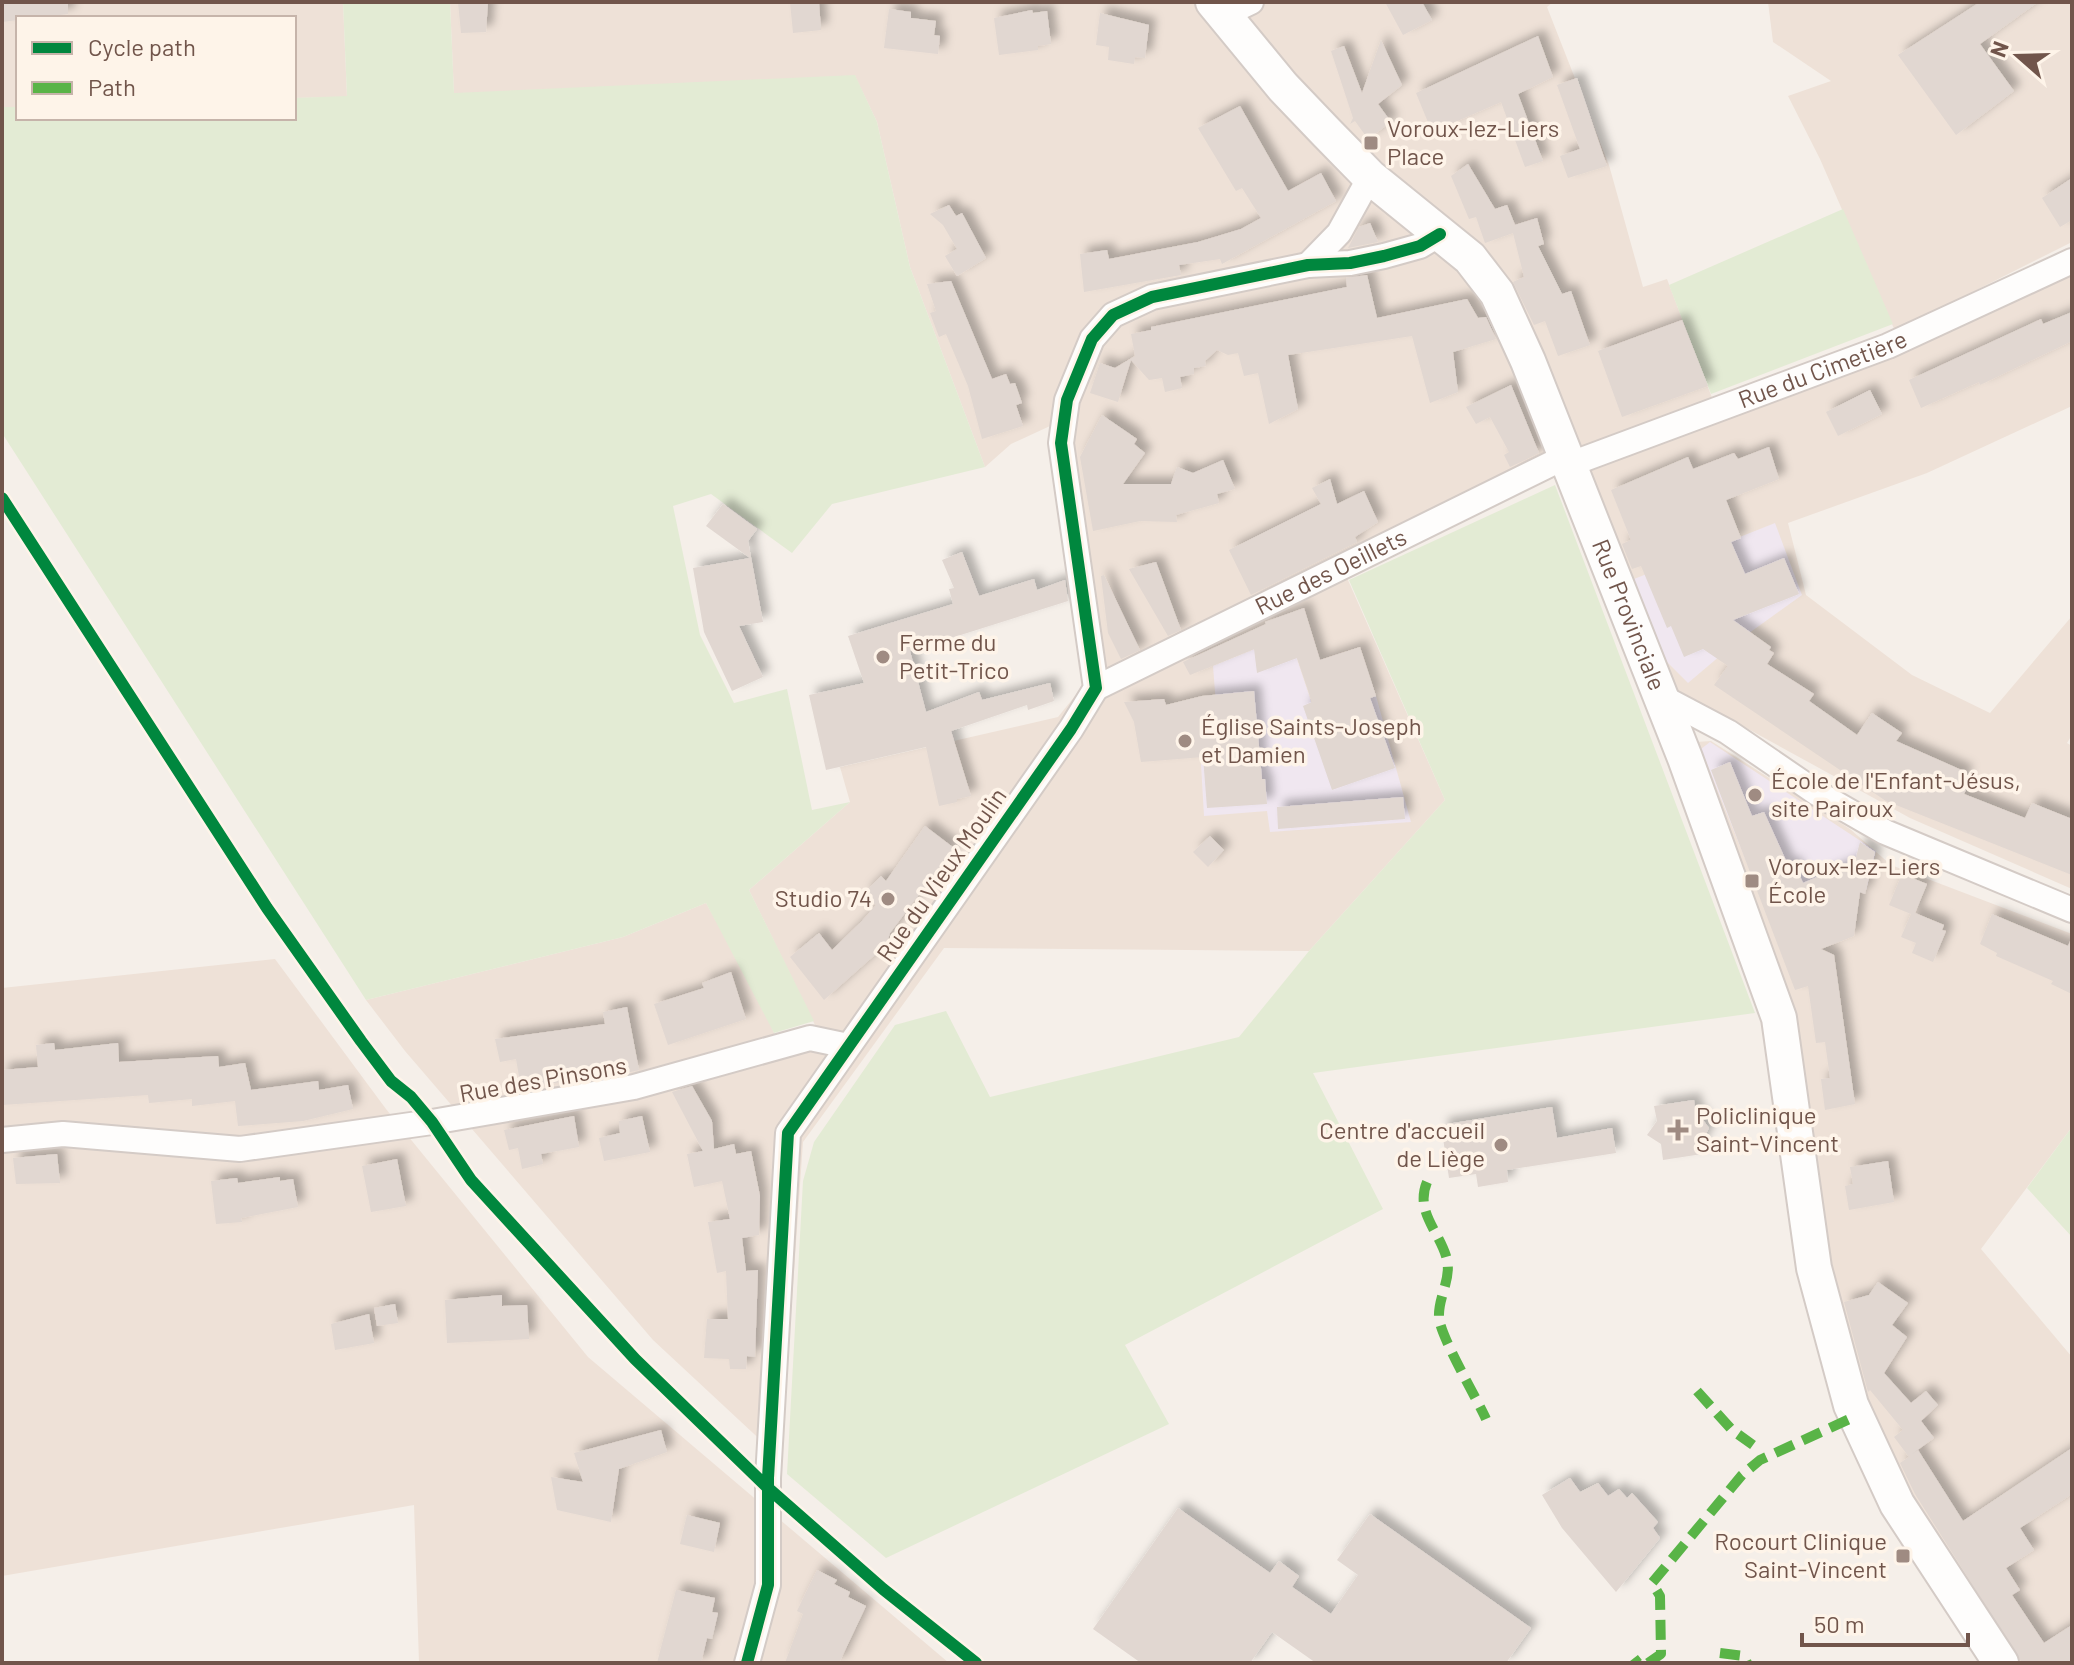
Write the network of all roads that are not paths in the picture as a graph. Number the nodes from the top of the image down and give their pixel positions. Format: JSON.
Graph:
{"nodes":[{"id":1,"x":1229,"y":7,"type":"edge"},
{"id":2,"x":1370,"y":177,"type":"junction"},
{"id":3,"x":1440,"y":234,"type":"junction"},
{"id":4,"x":2072,"y":261,"type":"edge"},
{"id":5,"x":1308,"y":265,"type":"junction"},
{"id":6,"x":1566,"y":461,"type":"junction"},
{"id":7,"x":1096,"y":688,"type":"junction"},
{"id":8,"x":1660,"y":696,"type":"junction"},
{"id":9,"x":2072,"y":910,"type":"edge"},
{"id":10,"x":848,"y":1046,"type":"junction"},
{"id":11,"x":2,"y":1140,"type":"edge"},
{"id":12,"x":747,"y":1663,"type":"edge"},
{"id":13,"x":2001,"y":1663,"type":"edge"}],
"edges":[{"from":1,"to":2,"type":"main road"},
{"from":2,"to":3,"type":"main road","name":"Rue Provinciale"},
{"from":2,"to":5,"type":"street"},
{"from":3,"to":5,"type":"street"},
{"from":3,"to":6,"type":"main road","name":"Rue Provinciale"},
{"from":4,"to":6,"type":"street","name":"Rue du Cimetière"},
{"from":5,"to":7,"type":"street"},
{"from":6,"to":7,"type":"street","name":"Rue des Oeillets"},
{"from":6,"to":8,"type":"main road","name":"Rue Provinciale"},
{"from":7,"to":10,"type":"street","name":"Rue du Vieux Moulin"},
{"from":8,"to":9,"type":"street"},
{"from":8,"to":13,"type":"main road","name":"Rue Provinciale"},
{"from":10,"to":11,"type":"street","name":"Rue des Pinsons"},
{"from":10,"to":12,"type":"street","name":"Rue du Vieux Moulin"}]}
